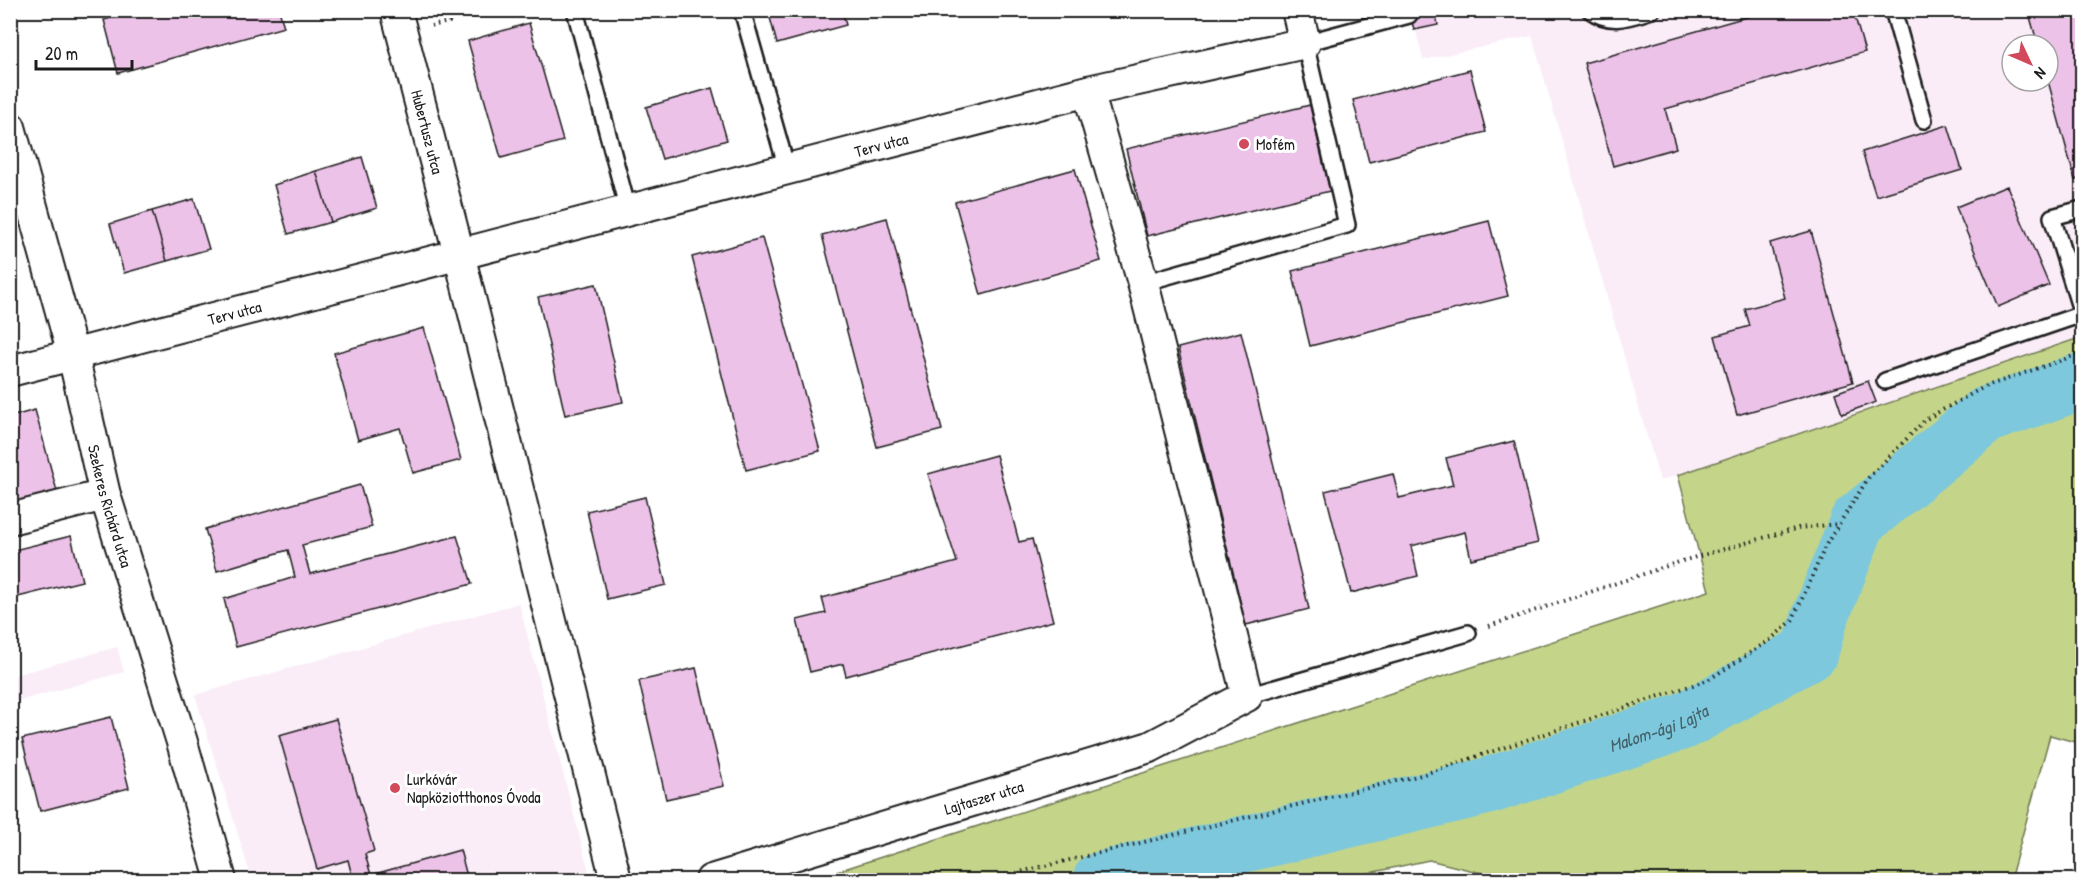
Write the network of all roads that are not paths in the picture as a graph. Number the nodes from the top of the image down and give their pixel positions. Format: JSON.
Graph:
{"nodes":[{"id":1,"x":396,"y":10,"type":"edge"},
{"id":2,"x":575,"y":10,"type":"edge"},
{"id":3,"x":742,"y":10,"type":"edge"},
{"id":4,"x":1297,"y":10,"type":"edge"},
{"id":5,"x":1590,"y":10,"type":"edge"},
{"id":6,"x":1652,"y":10,"type":"edge"},
{"id":7,"x":1893,"y":10,"type":"edge"},
{"id":8,"x":1409,"y":15,"type":"dead end"},
{"id":9,"x":1305,"y":43,"type":"junction"},
{"id":10,"x":1088,"y":91,"type":"junction"},
{"id":11,"x":1924,"y":120,"type":"dead end"},
{"id":12,"x":10,"y":127,"type":"edge"},
{"id":13,"x":787,"y":169,"type":"junction"},
{"id":14,"x":2082,"y":209,"type":"edge"},
{"id":15,"x":628,"y":210,"type":"junction"},
{"id":16,"x":459,"y":254,"type":"junction"},
{"id":17,"x":1143,"y":283,"type":"junction"},
{"id":18,"x":2082,"y":314,"type":"edge"},
{"id":19,"x":73,"y":355,"type":"junction"},
{"id":20,"x":10,"y":371,"type":"edge"},
{"id":21,"x":1885,"y":381,"type":"dead end"},
{"id":22,"x":105,"y":495,"type":"junction"},
{"id":23,"x":10,"y":519,"type":"edge"},
{"id":24,"x":1468,"y":633,"type":"road end"},
{"id":25,"x":1248,"y":696,"type":"junction"},
{"id":26,"x":221,"y":880,"type":"edge"},
{"id":27,"x":616,"y":880,"type":"edge"},
{"id":28,"x":711,"y":880,"type":"edge"}],
"edges":[{"from":1,"to":16,"type":"street","name":"Hubertusz utca"},
{"from":2,"to":15,"type":"lane"},
{"from":3,"to":13,"type":"lane"},
{"from":4,"to":9,"type":"street"},
{"from":5,"to":6,"type":"lane"},
{"from":7,"to":11,"type":"lane"},
{"from":8,"to":9,"type":"lane"},
{"from":9,"to":10,"type":"street","name":"Terv utca"},
{"from":9,"to":17,"type":"lane"},
{"from":10,"to":13,"type":"street","name":"Terv utca"},
{"from":10,"to":17,"type":"street"},
{"from":12,"to":19,"type":"street","name":"Szekeres Richárd utca"},
{"from":13,"to":15,"type":"street","name":"Terv utca"},
{"from":14,"to":18,"type":"lane"},
{"from":15,"to":16,"type":"street","name":"Terv utca"},
{"from":16,"to":19,"type":"street","name":"Terv utca"},
{"from":16,"to":27,"type":"street"},
{"from":17,"to":25,"type":"street"},
{"from":18,"to":21,"type":"lane"},
{"from":19,"to":20,"type":"street","name":"Terv utca"},
{"from":19,"to":22,"type":"street","name":"Szekeres Richárd utca"},
{"from":22,"to":23,"type":"street"},
{"from":22,"to":26,"type":"street","name":"Szekeres Richárd utca"},
{"from":24,"to":25,"type":"lane"},
{"from":25,"to":28,"type":"street","name":"Lajtaszer utca"}]}
